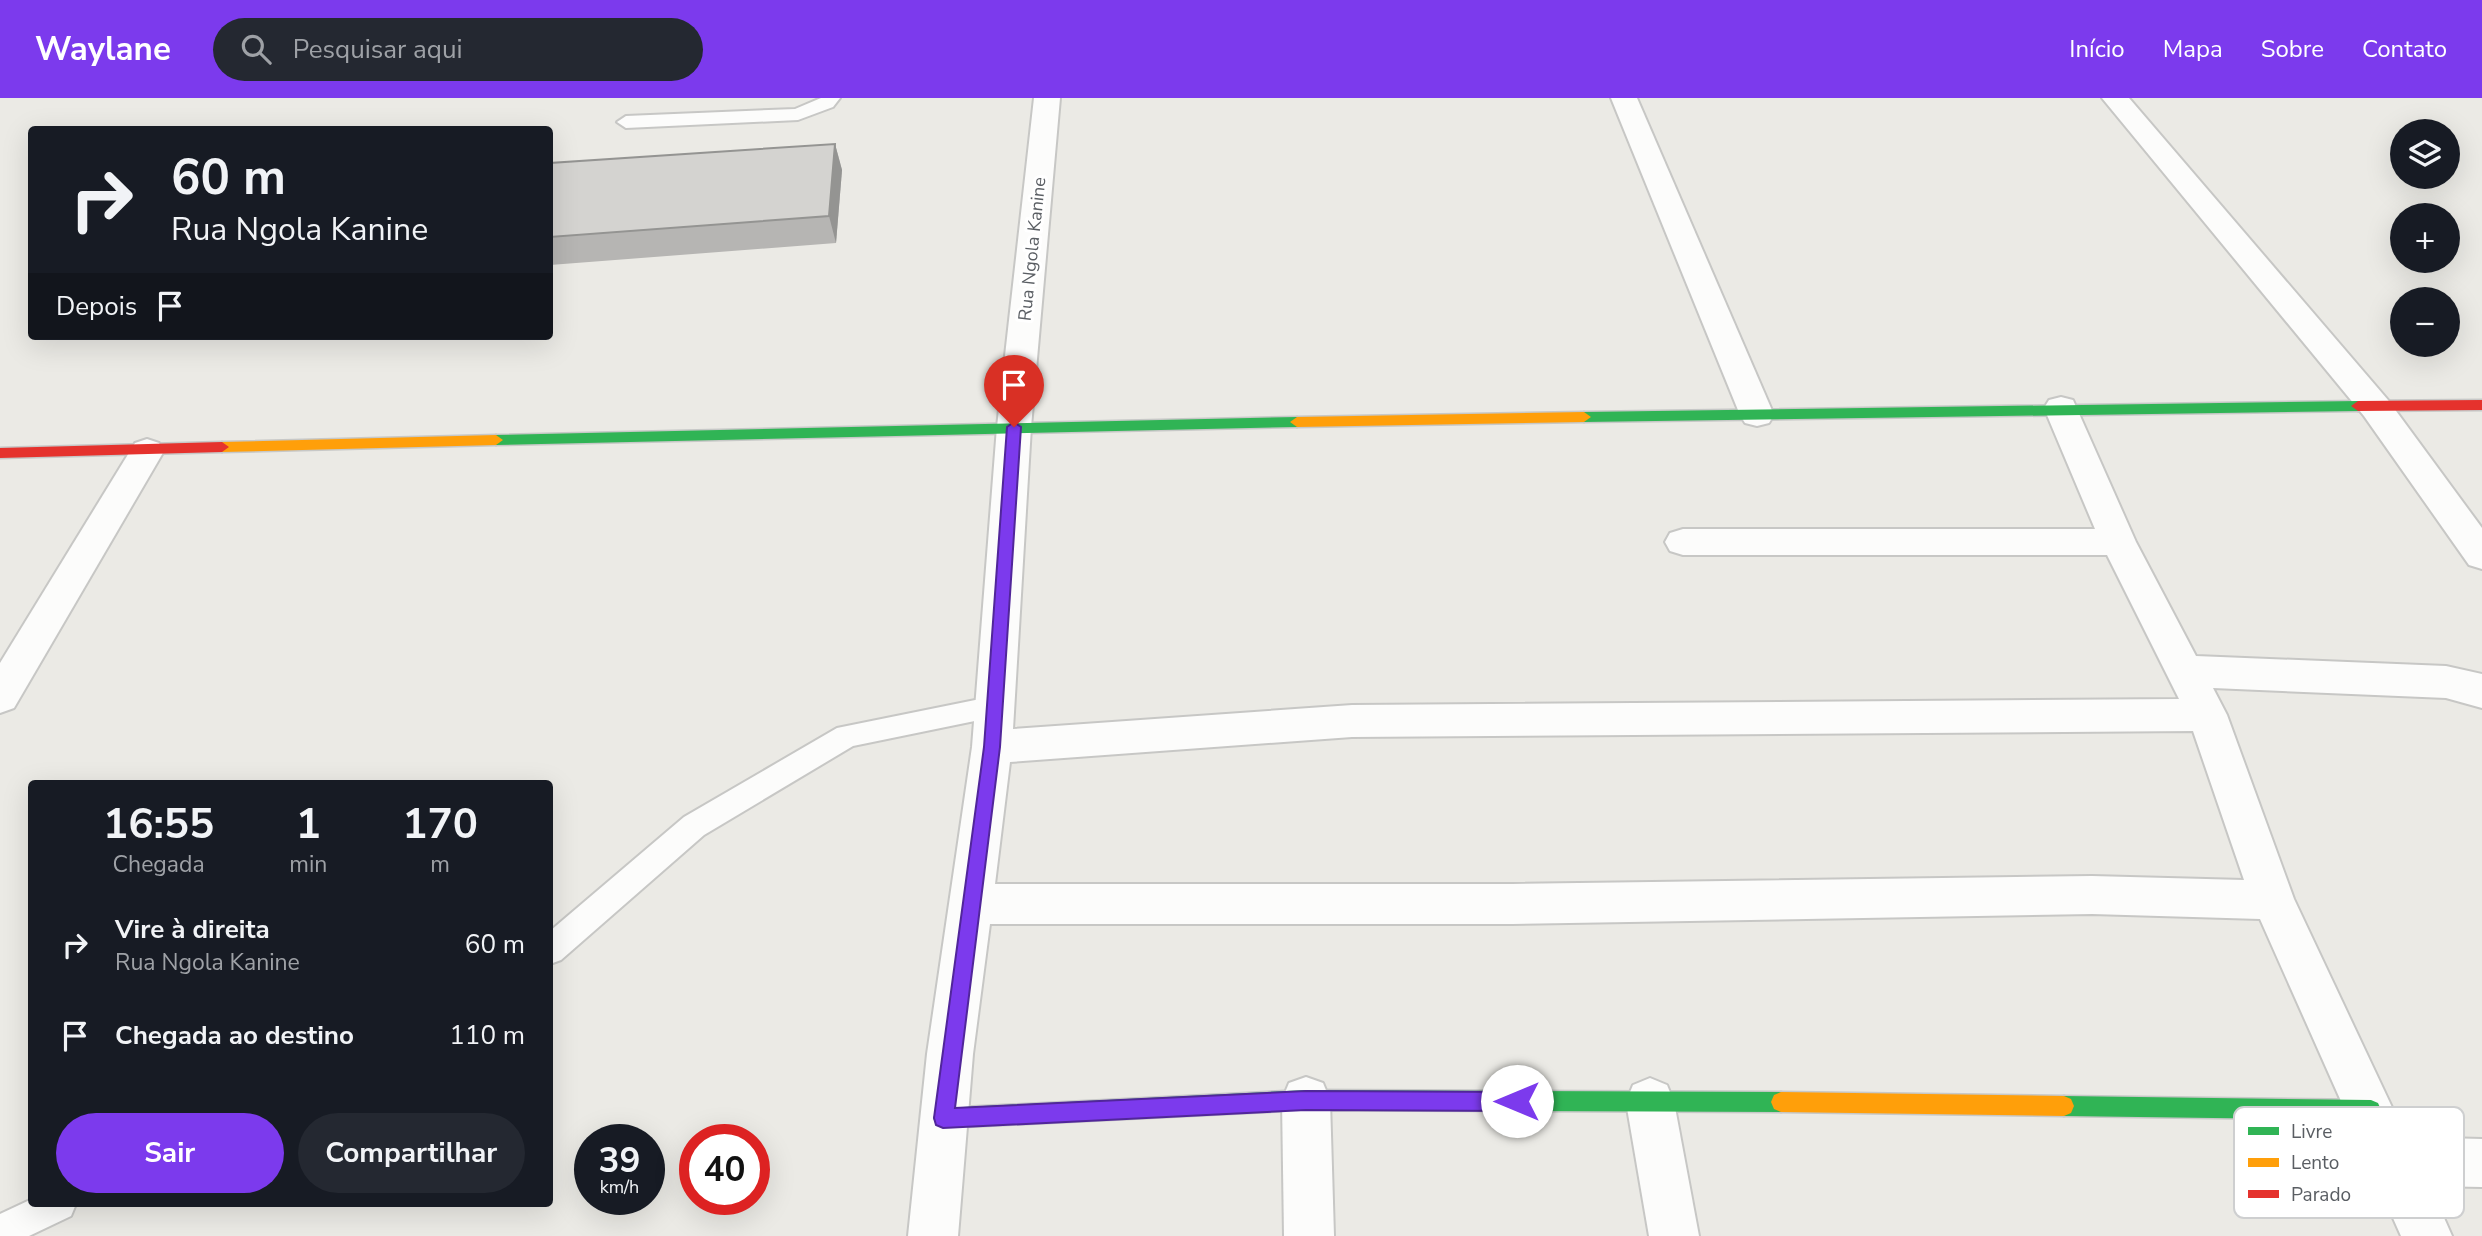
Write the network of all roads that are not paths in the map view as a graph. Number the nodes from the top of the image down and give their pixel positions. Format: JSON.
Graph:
{"nodes":[{"id":1,"x":831,"y":98,"type":"edge"},
{"id":2,"x":1047,"y":98,"type":"edge"},
{"id":3,"x":1624,"y":98,"type":"edge"},
{"id":4,"x":2115,"y":98,"type":"edge"},
{"id":5,"x":626,"y":122,"type":"dead end"},
{"id":6,"x":2482,"y":405,"type":"edge"},
{"id":7,"x":2061,"y":408,"type":"junction"},
{"id":8,"x":2376,"y":408,"type":"junction"},
{"id":9,"x":1756,"y":415,"type":"junction"},
{"id":10,"x":1014,"y":427,"type":"junction"},
{"id":11,"x":147,"y":451,"type":"junction"},
{"id":12,"x":0,"y":453,"type":"edge"},
{"id":13,"x":1683,"y":542,"type":"dead end"},
{"id":14,"x":2118,"y":542,"type":"junction"},
{"id":15,"x":2482,"y":555,"type":"edge"},
{"id":16,"x":2184,"y":671,"type":"junction"},
{"id":17,"x":2482,"y":692,"type":"edge"},
{"id":18,"x":0,"y":697,"type":"edge"},
{"id":19,"x":995,"y":707,"type":"junction"},
{"id":20,"x":2207,"y":715,"type":"junction"},
{"id":21,"x":992,"y":747,"type":"junction"},
{"id":22,"x":2273,"y":900,"type":"junction"},
{"id":23,"x":971,"y":904,"type":"junction"},
{"id":24,"x":553,"y":947,"type":"edge"},
{"id":25,"x":1306,"y":1100,"type":"junction"},
{"id":26,"x":1650,"y":1102,"type":"junction"},
{"id":27,"x":2370,"y":1107,"type":"edge"},
{"id":28,"x":2234,"y":1108,"type":"edge"},
{"id":29,"x":943,"y":1118,"type":"junction"},
{"id":30,"x":2464,"y":1163,"type":"edge"},
{"id":31,"x":2482,"y":1163,"type":"edge"},
{"id":32,"x":53,"y":1207,"type":"edge"},
{"id":33,"x":2419,"y":1218,"type":"edge"},
{"id":34,"x":0,"y":1232,"type":"edge"},
{"id":35,"x":933,"y":1236,"type":"edge"},
{"id":36,"x":1309,"y":1236,"type":"edge"},
{"id":37,"x":1674,"y":1236,"type":"edge"},
{"id":38,"x":2427,"y":1236,"type":"edge"}],
"edges":[{"from":1,"to":5,"type":"lane"},
{"from":2,"to":10,"type":"street","name":"Rua Ngola Kanine"},
{"from":3,"to":9,"type":"street"},
{"from":4,"to":8,"type":"street"},
{"from":6,"to":8,"type":"street"},
{"from":7,"to":8,"type":"street"},
{"from":7,"to":9,"type":"street"},
{"from":7,"to":14,"type":"street"},
{"from":8,"to":15,"type":"street"},
{"from":9,"to":10,"type":"street"},
{"from":10,"to":11,"type":"street"},
{"from":10,"to":19,"type":"street","name":"Rua Ngola Kanine"},
{"from":11,"to":12,"type":"street"},
{"from":11,"to":18,"type":"street"},
{"from":13,"to":14,"type":"street"},
{"from":14,"to":16,"type":"street"},
{"from":16,"to":17,"type":"street"},
{"from":16,"to":20,"type":"street"},
{"from":19,"to":21,"type":"street","name":"Rua Ngola Kanine"},
{"from":19,"to":24,"type":"lane"},
{"from":20,"to":21,"type":"street"},
{"from":20,"to":22,"type":"street"},
{"from":21,"to":23,"type":"street","name":"Rua Ngola Kanine"},
{"from":22,"to":23,"type":"street"},
{"from":22,"to":27,"type":"street"},
{"from":23,"to":29,"type":"street","name":"Rua Ngola Kanine"},
{"from":25,"to":26,"type":"street"},
{"from":25,"to":29,"type":"street"},
{"from":25,"to":36,"type":"street"},
{"from":26,"to":28,"type":"street"},
{"from":26,"to":37,"type":"street"},
{"from":29,"to":35,"type":"street","name":"Rua Ngola Kanine"},
{"from":30,"to":31,"type":"street"},
{"from":32,"to":34,"type":"lane"},
{"from":33,"to":38,"type":"street"}]}
